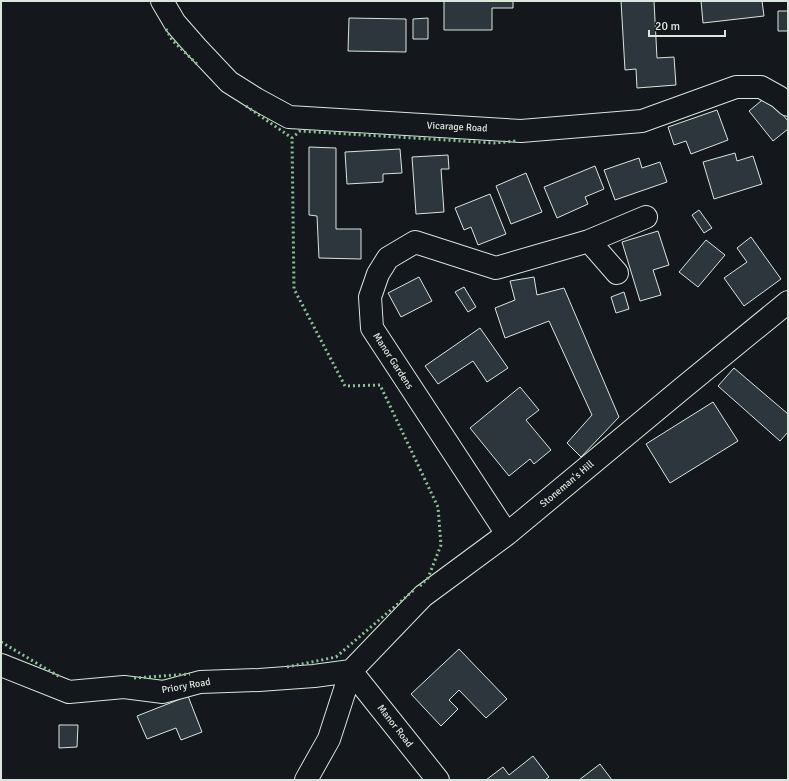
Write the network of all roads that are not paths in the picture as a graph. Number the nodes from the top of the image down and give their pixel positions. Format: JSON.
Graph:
{"nodes":[{"id":1,"x":162,"y":1,"type":"edge"},
{"id":2,"x":788,"y":105,"type":"edge"},
{"id":3,"x":646,"y":217,"type":"dead end"},
{"id":4,"x":589,"y":241,"type":"junction"},
{"id":5,"x":617,"y":273,"type":"dead end"},
{"id":6,"x":788,"y":302,"type":"edge"},
{"id":7,"x":507,"y":534,"type":"junction"},
{"id":8,"x":1,"y":665,"type":"edge"},
{"id":9,"x":351,"y":671,"type":"junction"},
{"id":10,"x":306,"y":780,"type":"edge"},
{"id":11,"x":438,"y":780,"type":"edge"}],
"edges":[{"from":1,"to":2,"type":"street","name":"Vicarage Road"},
{"from":3,"to":4,"type":"street","name":"Manor Gardens"},
{"from":4,"to":5,"type":"street"},
{"from":4,"to":7,"type":"street","name":"Manor Gardens"},
{"from":6,"to":7,"type":"street","name":"Stoneman's Hill"},
{"from":7,"to":9,"type":"street","name":"Stoneman's Hill"},
{"from":8,"to":9,"type":"street","name":"Priory Road"},
{"from":9,"to":10,"type":"street"},
{"from":9,"to":11,"type":"street","name":"Manor Road"}]}
